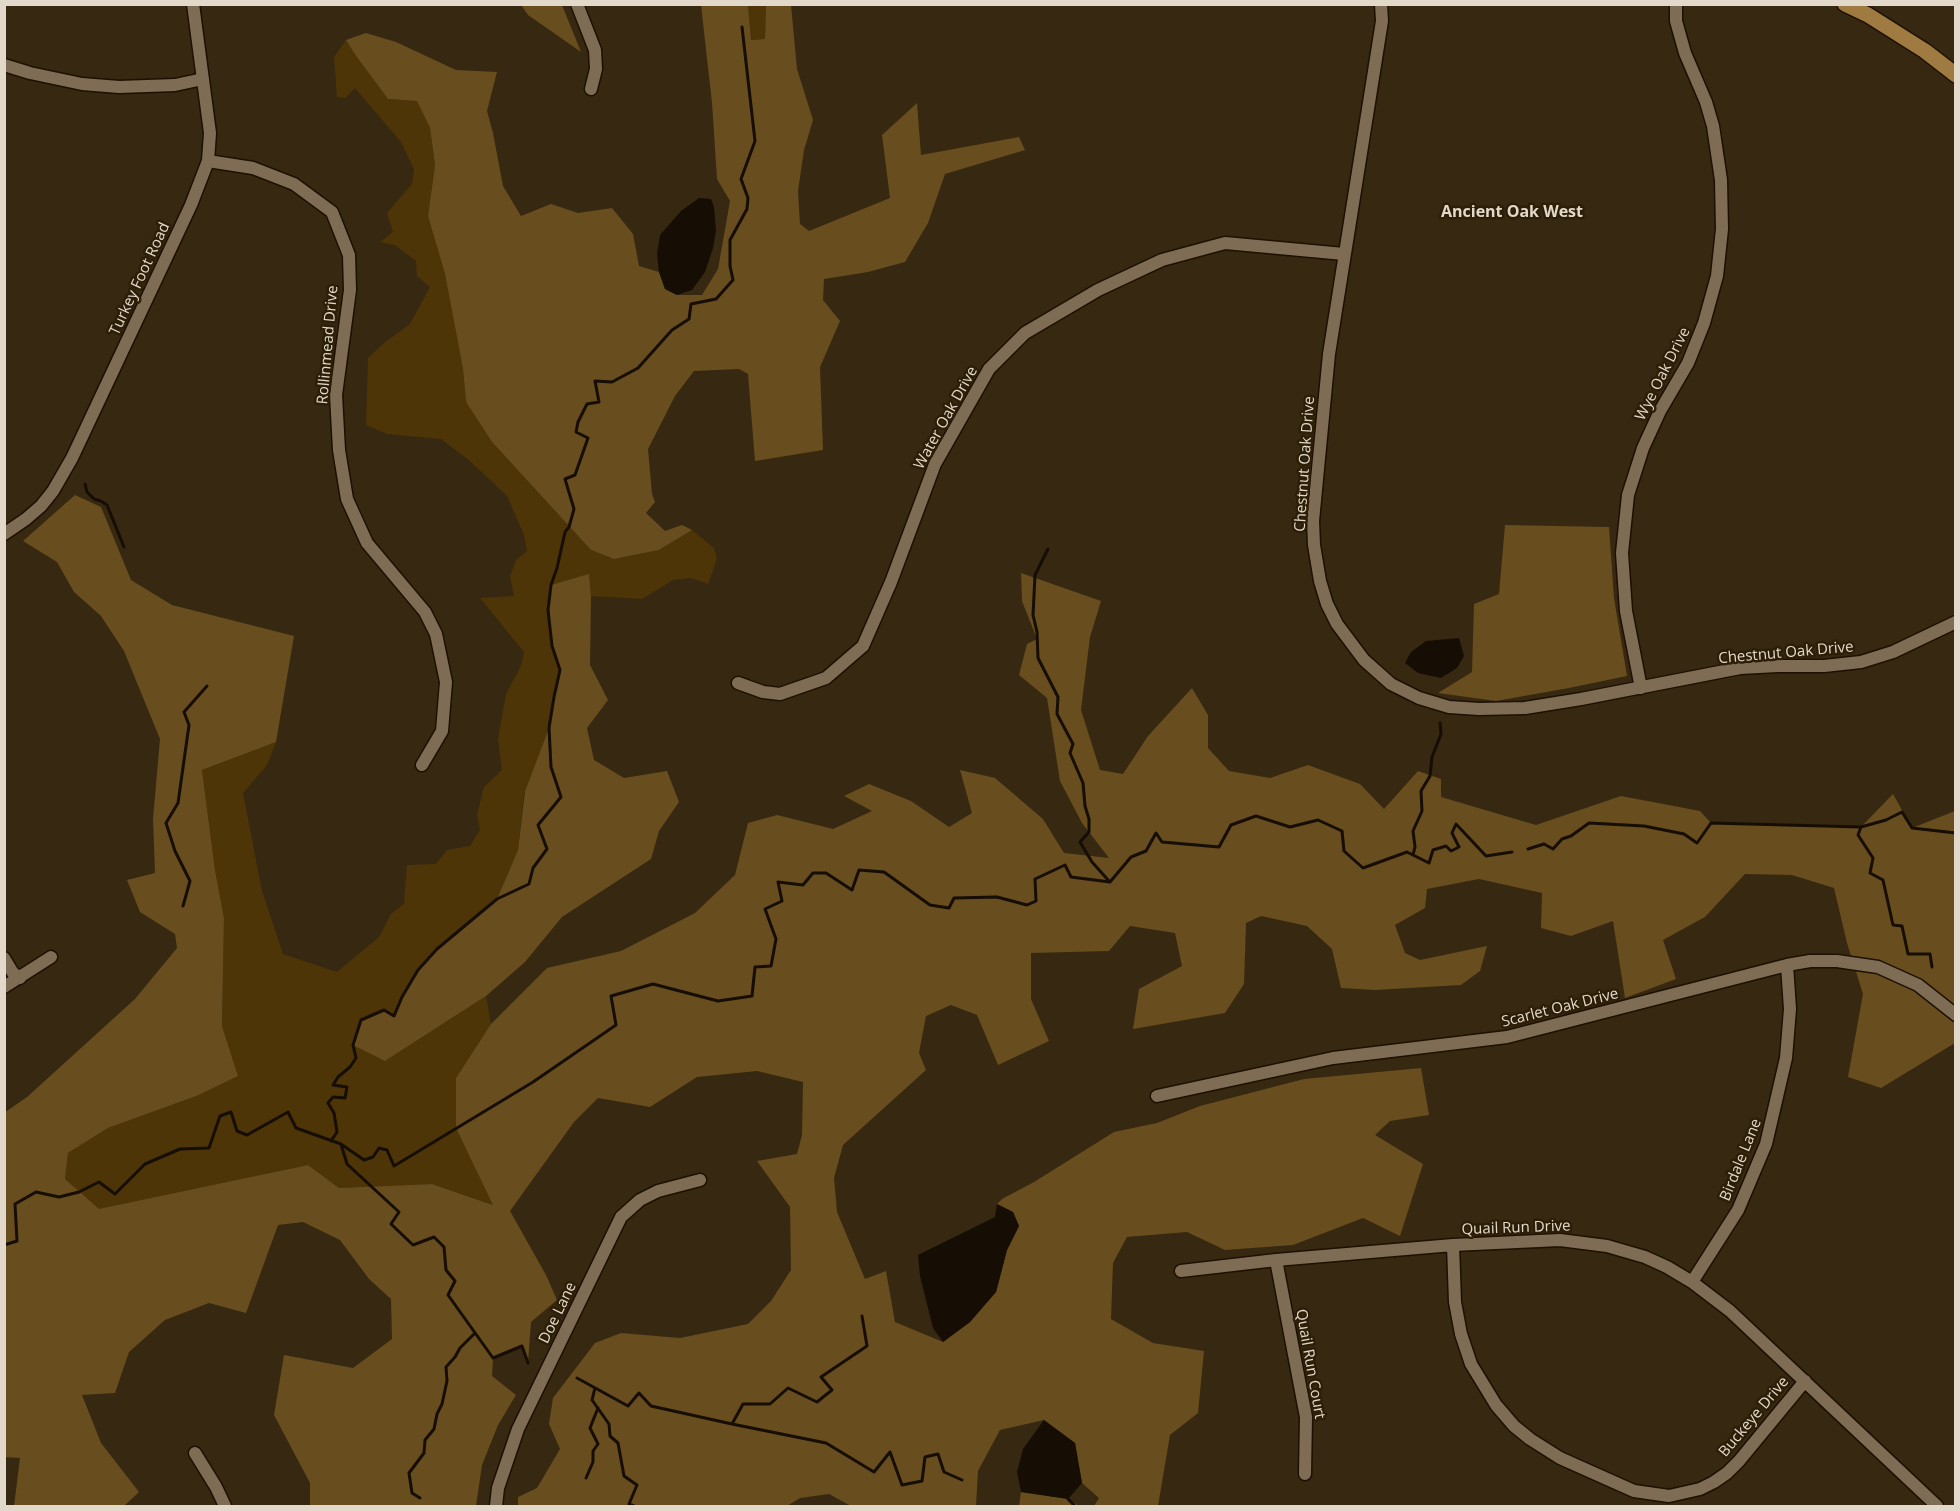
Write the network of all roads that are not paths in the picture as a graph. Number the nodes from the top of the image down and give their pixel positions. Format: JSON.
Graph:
{"nodes":[{"id":1,"x":193,"y":4,"type":"edge"},
{"id":2,"x":577,"y":4,"type":"edge"},
{"id":3,"x":1381,"y":4,"type":"edge"},
{"id":4,"x":1676,"y":4,"type":"edge"},
{"id":5,"x":1845,"y":4,"type":"edge"},
{"id":6,"x":4,"y":65,"type":"edge"},
{"id":7,"x":1956,"y":75,"type":"edge"},
{"id":8,"x":203,"y":79,"type":"junction"},
{"id":9,"x":591,"y":89,"type":"dead end"},
{"id":10,"x":208,"y":161,"type":"junction"},
{"id":11,"x":1344,"y":254,"type":"junction"},
{"id":12,"x":4,"y":534,"type":"edge"},
{"id":13,"x":1956,"y":622,"type":"edge"},
{"id":14,"x":738,"y":683,"type":"dead end"},
{"id":15,"x":1641,"y":688,"type":"junction"},
{"id":16,"x":422,"y":765,"type":"dead end"},
{"id":17,"x":51,"y":957,"type":"dead end"},
{"id":18,"x":4,"y":958,"type":"edge"},
{"id":19,"x":1787,"y":966,"type":"junction"},
{"id":20,"x":20,"y":978,"type":"junction"},
{"id":21,"x":4,"y":987,"type":"edge"},
{"id":22,"x":1956,"y":1015,"type":"edge"},
{"id":23,"x":1156,"y":1096,"type":"dead end"},
{"id":24,"x":700,"y":1180,"type":"dead end"},
{"id":25,"x":1453,"y":1245,"type":"junction"},
{"id":26,"x":1276,"y":1260,"type":"junction"},
{"id":27,"x":1181,"y":1271,"type":"dead end"},
{"id":28,"x":1692,"y":1282,"type":"junction"},
{"id":29,"x":1805,"y":1381,"type":"junction"},
{"id":30,"x":195,"y":1453,"type":"dead end"},
{"id":31,"x":1305,"y":1474,"type":"dead end"},
{"id":32,"x":1669,"y":1501,"type":"edge"},
{"id":33,"x":225,"y":1506,"type":"edge"},
{"id":34,"x":496,"y":1506,"type":"edge"},
{"id":35,"x":1937,"y":1506,"type":"edge"}],
"edges":[{"from":1,"to":8,"type":"street","name":"Turkey Foot Road"},
{"from":2,"to":9,"type":"street"},
{"from":3,"to":11,"type":"street","name":"Chestnut Oak Drive"},
{"from":4,"to":15,"type":"street","name":"Wye Oak Drive"},
{"from":5,"to":7,"type":"main road"},
{"from":6,"to":8,"type":"street"},
{"from":8,"to":10,"type":"street","name":"Turkey Foot Road"},
{"from":10,"to":12,"type":"street","name":"Turkey Foot Road"},
{"from":10,"to":16,"type":"street","name":"Rollinmead Drive"},
{"from":11,"to":14,"type":"street","name":"Water Oak Drive"},
{"from":11,"to":15,"type":"street","name":"Chestnut Oak Drive"},
{"from":13,"to":15,"type":"street","name":"Chestnut Oak Drive"},
{"from":17,"to":20,"type":"street"},
{"from":18,"to":20,"type":"street"},
{"from":19,"to":22,"type":"street","name":"Scarlet Oak Drive"},
{"from":19,"to":23,"type":"street","name":"Scarlet Oak Drive"},
{"from":19,"to":28,"type":"street","name":"Birdale Lane"},
{"from":20,"to":21,"type":"street"},
{"from":24,"to":34,"type":"street","name":"Doe Lane"},
{"from":25,"to":26,"type":"street","name":"Quail Run Drive"},
{"from":25,"to":28,"type":"street","name":"Quail Run Drive"},
{"from":25,"to":32,"type":"street","name":"Buckeye Drive"},
{"from":26,"to":27,"type":"street","name":"Quail Run Drive"},
{"from":26,"to":31,"type":"street","name":"Quail Run Court"},
{"from":28,"to":29,"type":"street","name":"Quail Run Drive"},
{"from":29,"to":32,"type":"street","name":"Buckeye Drive"},
{"from":29,"to":35,"type":"street","name":"Quail Run Drive"},
{"from":30,"to":33,"type":"street"}]}
